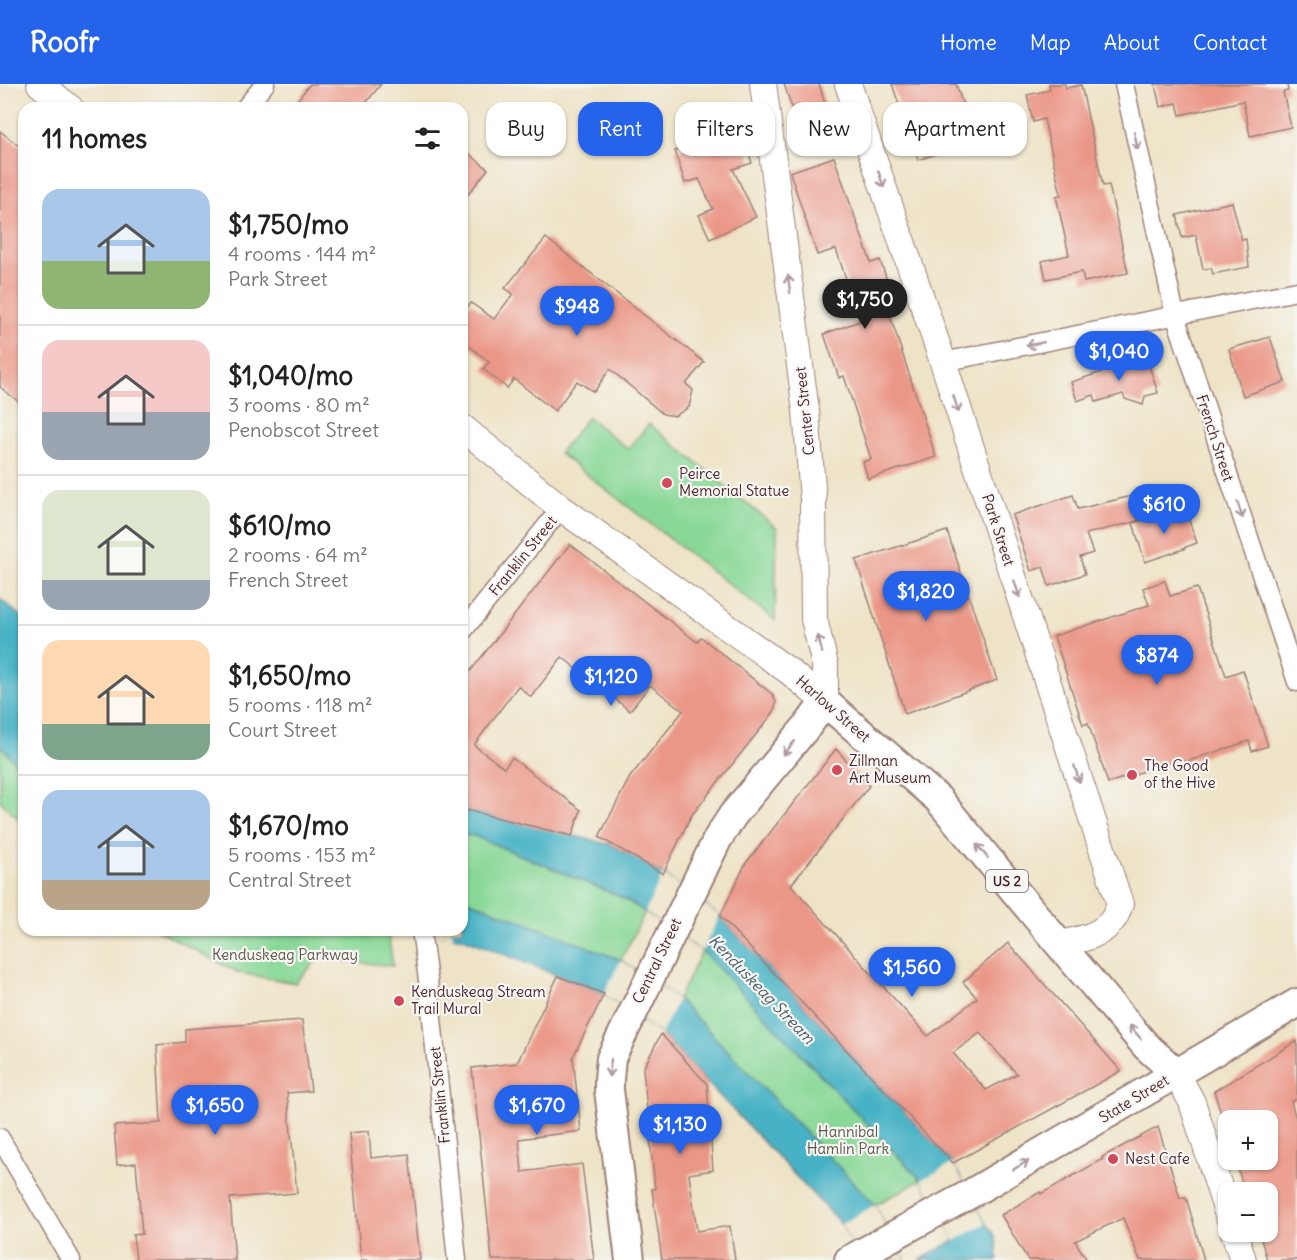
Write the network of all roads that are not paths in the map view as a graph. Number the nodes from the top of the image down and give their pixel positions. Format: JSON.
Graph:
{"nodes":[{"id":1,"x":40,"y":84,"type":"edge"},
{"id":2,"x":265,"y":84,"type":"edge"},
{"id":3,"x":763,"y":84,"type":"edge"},
{"id":4,"x":848,"y":84,"type":"edge"},
{"id":5,"x":1124,"y":84,"type":"edge"},
{"id":6,"x":62,"y":102,"type":"edge"},
{"id":7,"x":250,"y":102,"type":"edge"},
{"id":8,"x":1297,"y":291,"type":"edge"},
{"id":9,"x":1174,"y":315,"type":"junction"},
{"id":10,"x":943,"y":362,"type":"junction"},
{"id":11,"x":468,"y":432,"type":"edge"},
{"id":12,"x":561,"y":508,"type":"junction"},
{"id":13,"x":468,"y":624,"type":"edge"},
{"id":14,"x":1297,"y":682,"type":"edge"},
{"id":15,"x":825,"y":702,"type":"junction"},
{"id":16,"x":422,"y":936,"type":"edge"},
{"id":17,"x":1059,"y":944,"type":"junction"},
{"id":18,"x":1297,"y":1003,"type":"edge"},
{"id":19,"x":1176,"y":1073,"type":"junction"},
{"id":20,"x":0,"y":1138,"type":"edge"},
{"id":21,"x":1218,"y":1184,"type":"edge"},
{"id":22,"x":1237,"y":1242,"type":"edge"},
{"id":23,"x":853,"y":1258,"type":"edge"},
{"id":24,"x":70,"y":1260,"type":"edge"},
{"id":25,"x":457,"y":1260,"type":"edge"},
{"id":26,"x":630,"y":1260,"type":"edge"},
{"id":27,"x":1243,"y":1260,"type":"edge"}],
"edges":[{"from":1,"to":6,"type":"street"},
{"from":2,"to":7,"type":"street"},
{"from":15,"to":3,"type":"street","name":"Center Street","one_way":true},
{"from":4,"to":10,"type":"street","name":"Park Street","one_way":true},
{"from":5,"to":9,"type":"street","name":"French Street","one_way":true},
{"from":8,"to":9,"type":"street"},
{"from":9,"to":10,"type":"street","one_way":true},
{"from":9,"to":14,"type":"street","name":"French Street","one_way":true},
{"from":10,"to":17,"type":"street","name":"Park Street","one_way":true},
{"from":11,"to":12,"type":"street","name":"Harlow Street"},
{"from":12,"to":13,"type":"street","name":"Franklin Street"},
{"from":12,"to":15,"type":"street","name":"Harlow Street"},
{"from":17,"to":15,"type":"main road","name":"Harlow Street","number":"US 2","one_way":true},
{"from":15,"to":26,"type":"main road","name":"Central Street","one_way":true},
{"from":16,"to":25,"type":"street","name":"Franklin Street"},
{"from":19,"to":17,"type":"main road","name":"Harlow Street","number":"US 2","one_way":true},
{"from":18,"to":19,"type":"main road","name":"State Street"},
{"from":19,"to":21,"type":"street"},
{"from":23,"to":19,"type":"main road","name":"State Street","one_way":true},
{"from":20,"to":24,"type":"street"},
{"from":22,"to":27,"type":"street"}]}
